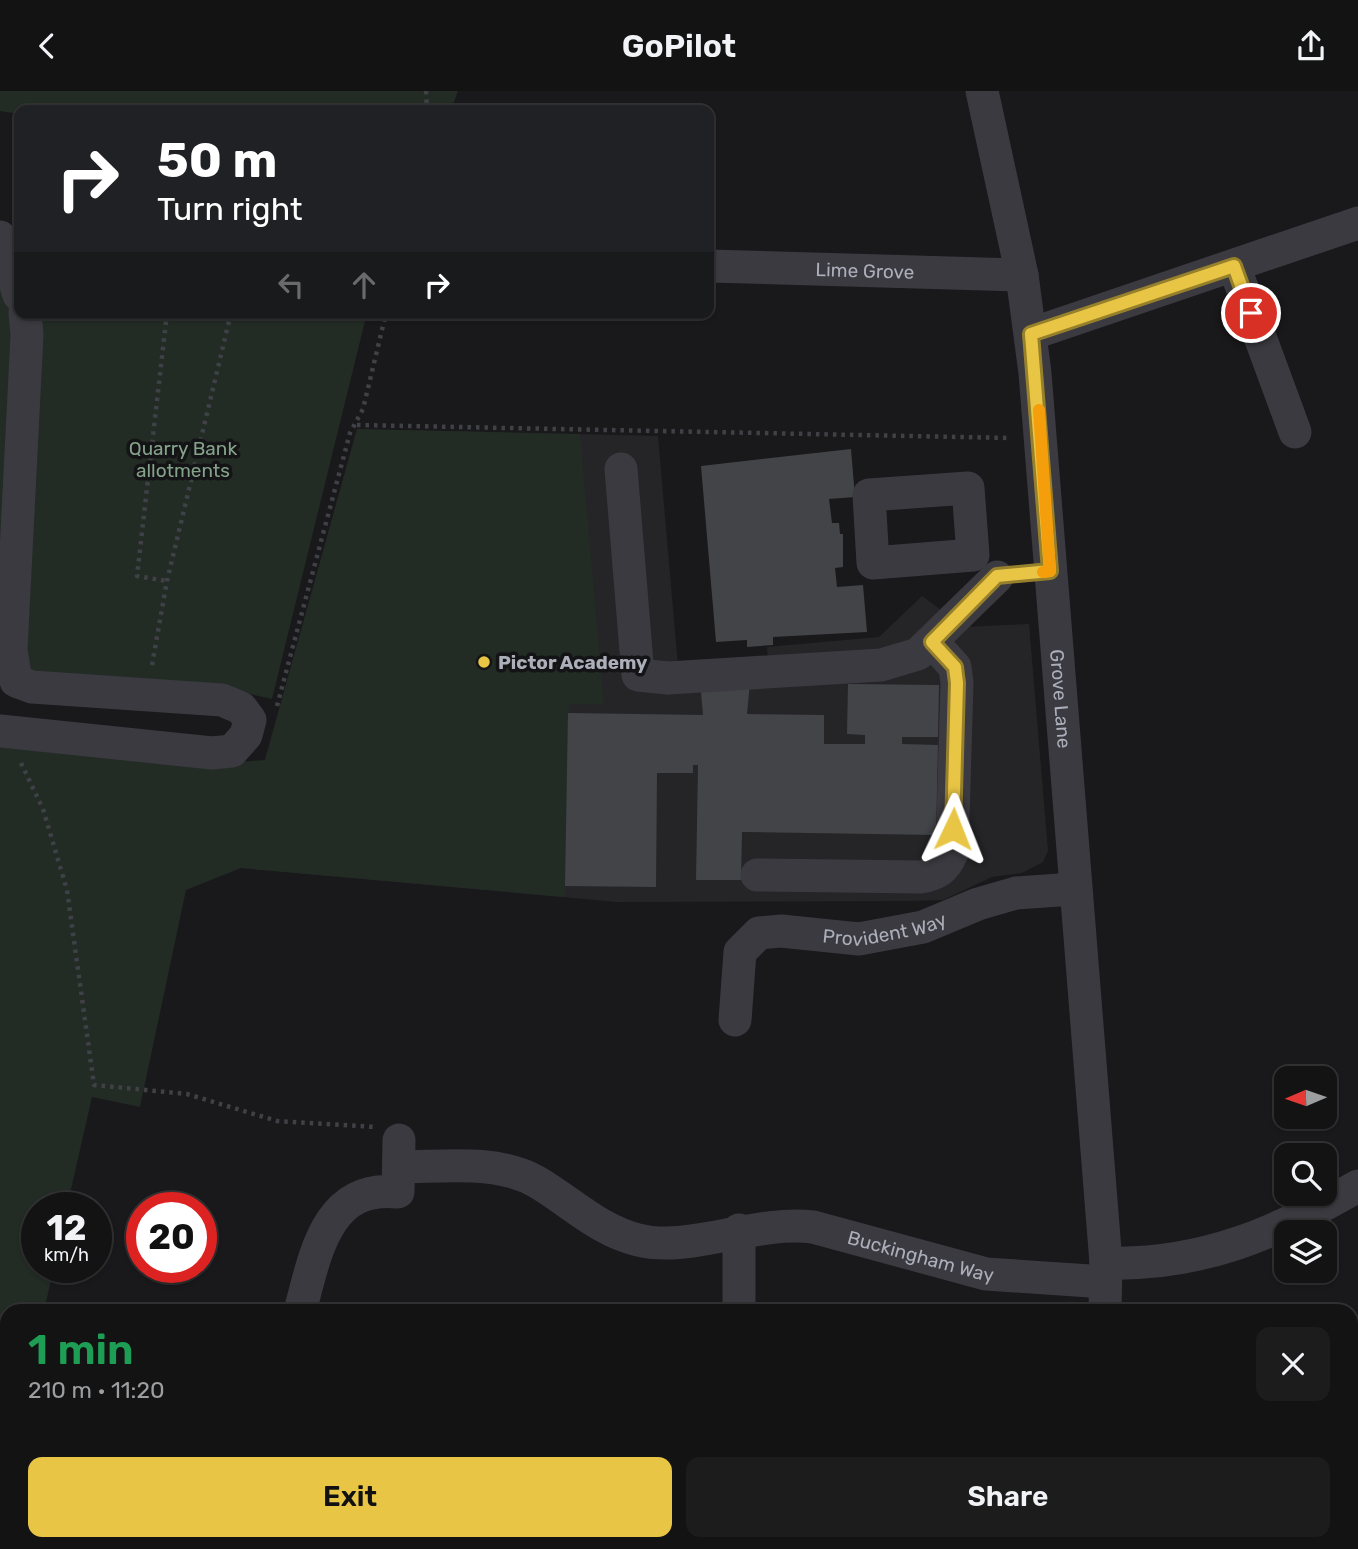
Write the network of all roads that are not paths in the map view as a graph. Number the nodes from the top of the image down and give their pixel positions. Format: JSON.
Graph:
{"nodes":[{"id":1,"x":982,"y":91,"type":"edge"},
{"id":2,"x":1358,"y":223,"type":"edge"},
{"id":3,"x":0,"y":237,"type":"edge"},
{"id":4,"x":714,"y":265,"type":"edge"},
{"id":5,"x":1234,"y":266,"type":"junction"},
{"id":6,"x":1022,"y":275,"type":"junction"},
{"id":7,"x":14,"y":283,"type":"edge"},
{"id":8,"x":26,"y":319,"type":"edge"},
{"id":9,"x":1031,"y":334,"type":"junction"},
{"id":10,"x":1295,"y":432,"type":"dead end"},
{"id":11,"x":621,"y":469,"type":"dead end"},
{"id":12,"x":1050,"y":571,"type":"junction"},
{"id":13,"x":932,"y":642,"type":"junction"},
{"id":14,"x":3,"y":731,"type":"edge"},
{"id":15,"x":757,"y":874,"type":"dead end"},
{"id":16,"x":1074,"y":889,"type":"junction"},
{"id":17,"x":742,"y":1002,"type":"dead end"},
{"id":18,"x":1358,"y":1186,"type":"edge"},
{"id":19,"x":739,"y":1230,"type":"junction"},
{"id":20,"x":1105,"y":1285,"type":"edge"},
{"id":21,"x":302,"y":1304,"type":"edge"},
{"id":22,"x":739,"y":1304,"type":"edge"}],
"edges":[{"from":1,"to":6,"type":"street","name":"Grove Lane"},
{"from":2,"to":5,"type":"street"},
{"from":3,"to":7,"type":"street"},
{"from":4,"to":6,"type":"street","name":"Lime Grove"},
{"from":5,"to":9,"type":"street"},
{"from":5,"to":10,"type":"street"},
{"from":6,"to":9,"type":"street","name":"Grove Lane"},
{"from":8,"to":14,"type":"street"},
{"from":9,"to":12,"type":"street","name":"Grove Lane"},
{"from":11,"to":13,"type":"street"},
{"from":12,"to":13,"type":"street"},
{"from":12,"to":16,"type":"street","name":"Grove Lane"},
{"from":13,"to":15,"type":"street"},
{"from":16,"to":17,"type":"street","name":"Provident Way"},
{"from":16,"to":20,"type":"street","name":"Grove Lane"},
{"from":18,"to":20,"type":"street","name":"Buckingham Way"},
{"from":19,"to":20,"type":"street","name":"Buckingham Way"},
{"from":19,"to":21,"type":"street","name":"Buckingham Way"},
{"from":19,"to":22,"type":"street"}]}
